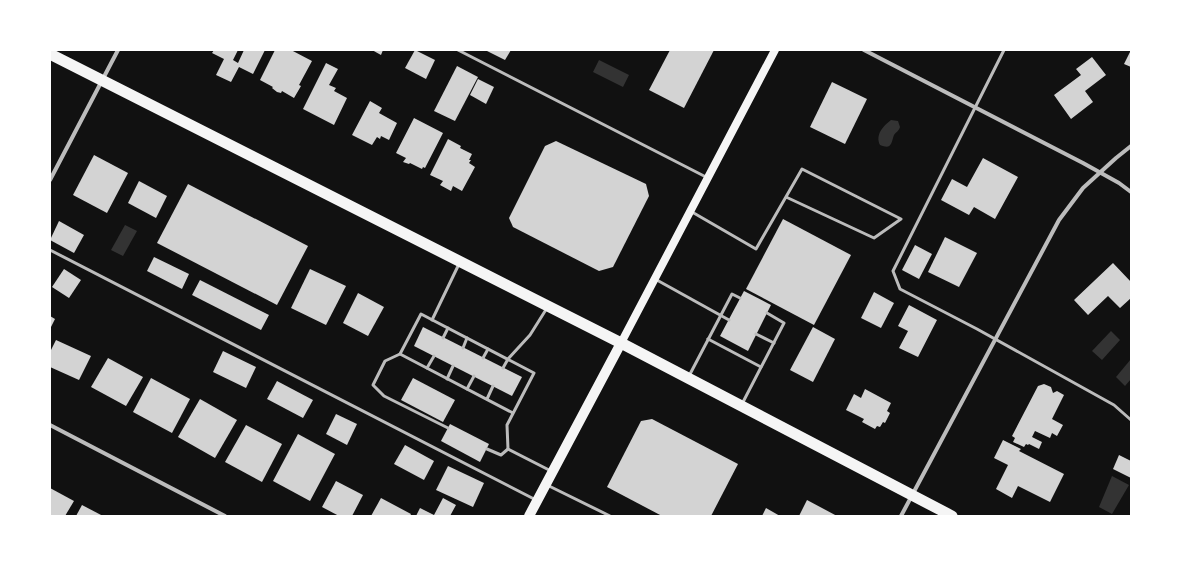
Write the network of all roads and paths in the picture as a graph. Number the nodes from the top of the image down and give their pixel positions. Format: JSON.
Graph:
{"nodes":[{"id":1,"x":118,"y":50,"type":"edge"},
{"id":2,"x":458,"y":50,"type":"edge"},
{"id":3,"x":775,"y":50,"type":"edge"},
{"id":4,"x":864,"y":50,"type":"edge"},
{"id":5,"x":1004,"y":50,"type":"edge"},
{"id":6,"x":50,"y":54,"type":"edge"},
{"id":7,"x":102,"y":81,"type":"junction"},
{"id":8,"x":975,"y":107,"type":"junction"},
{"id":9,"x":1131,"y":146,"type":"edge"},
{"id":10,"x":1100,"y":172,"type":"junction"},
{"id":11,"x":708,"y":178,"type":"junction"},
{"id":12,"x":50,"y":180,"type":"edge"},
{"id":13,"x":1131,"y":192,"type":"edge"},
{"id":14,"x":786,"y":196,"type":"junction"},
{"id":15,"x":690,"y":211,"type":"junction"},
{"id":16,"x":50,"y":250,"type":"edge"},
{"id":17,"x":460,"y":262,"type":"junction"},
{"id":18,"x":655,"y":279,"type":"junction"},
{"id":19,"x":740,"y":298,"type":"dead end"},
{"id":20,"x":548,"y":307,"type":"junction"},
{"id":21,"x":767,"y":314,"type":"dead end"},
{"id":22,"x":720,"y":315,"type":"junction"},
{"id":23,"x":432,"y":320,"type":"junction"},
{"id":24,"x":729,"y":320,"type":"dead end"},
{"id":25,"x":448,"y":328,"type":"junction"},
{"id":26,"x":756,"y":334,"type":"dead end"},
{"id":27,"x":443,"y":338,"type":"dead end"},
{"id":28,"x":467,"y":338,"type":"junction"},
{"id":29,"x":708,"y":339,"type":"junction"},
{"id":30,"x":994,"y":339,"type":"junction"},
{"id":31,"x":621,"y":343,"type":"junction"},
{"id":32,"x":774,"y":343,"type":"junction"},
{"id":33,"x":463,"y":348,"type":"dead end"},
{"id":34,"x":488,"y":348,"type":"junction"},
{"id":35,"x":400,"y":354,"type":"junction"},
{"id":36,"x":434,"y":356,"type":"dead end"},
{"id":37,"x":483,"y":358,"type":"dead end"},
{"id":38,"x":508,"y":359,"type":"junction"},
{"id":39,"x":453,"y":366,"type":"dead end"},
{"id":40,"x":761,"y":367,"type":"junction"},
{"id":41,"x":427,"y":368,"type":"junction"},
{"id":42,"x":503,"y":368,"type":"dead end"},
{"id":43,"x":474,"y":376,"type":"dead end"},
{"id":44,"x":688,"y":378,"type":"junction"},
{"id":45,"x":447,"y":379,"type":"junction"},
{"id":46,"x":493,"y":386,"type":"dead end"},
{"id":47,"x":467,"y":389,"type":"junction"},
{"id":48,"x":486,"y":399,"type":"junction"},
{"id":49,"x":741,"y":406,"type":"junction"},
{"id":50,"x":513,"y":413,"type":"junction"},
{"id":51,"x":1131,"y":420,"type":"edge"},
{"id":52,"x":50,"y":425,"type":"edge"},
{"id":53,"x":448,"y":428,"type":"dead end"},
{"id":54,"x":487,"y":449,"type":"dead end"},
{"id":55,"x":508,"y":449,"type":"junction"},
{"id":56,"x":553,"y":472,"type":"junction"},
{"id":57,"x":546,"y":484,"type":"junction"},
{"id":58,"x":912,"y":495,"type":"junction"},
{"id":59,"x":537,"y":500,"type":"junction"},
{"id":60,"x":225,"y":516,"type":"edge"},
{"id":61,"x":529,"y":516,"type":"edge"},
{"id":62,"x":610,"y":516,"type":"edge"},
{"id":63,"x":901,"y":516,"type":"edge"},
{"id":64,"x":952,"y":516,"type":"edge"}],
"edges":[{"from":1,"to":7,"type":"street"},
{"from":2,"to":11,"type":"lane"},
{"from":3,"to":11,"type":"main road"},
{"from":4,"to":8,"type":"street"},
{"from":5,"to":8,"type":"lane"},
{"from":6,"to":7,"type":"highway"},
{"from":7,"to":12,"type":"street"},
{"from":7,"to":17,"type":"highway"},
{"from":8,"to":10,"type":"street"},
{"from":8,"to":30,"type":"lane"},
{"from":9,"to":10,"type":"street"},
{"from":10,"to":13,"type":"street"},
{"from":10,"to":30,"type":"street"},
{"from":11,"to":15,"type":"main road"},
{"from":14,"to":14,"type":"lane"},
{"from":14,"to":15,"type":"lane"},
{"from":15,"to":18,"type":"main road"},
{"from":16,"to":59,"type":"lane"},
{"from":17,"to":20,"type":"highway"},
{"from":17,"to":23,"type":"lane"},
{"from":18,"to":22,"type":"lane"},
{"from":18,"to":31,"type":"main road"},
{"from":19,"to":22,"type":"lane"},
{"from":20,"to":31,"type":"highway"},
{"from":20,"to":38,"type":"lane"},
{"from":21,"to":32,"type":"lane"},
{"from":22,"to":24,"type":"lane"},
{"from":22,"to":29,"type":"lane"},
{"from":23,"to":25,"type":"lane"},
{"from":23,"to":35,"type":"lane"},
{"from":25,"to":27,"type":"lane"},
{"from":25,"to":28,"type":"lane"},
{"from":26,"to":32,"type":"lane"},
{"from":28,"to":33,"type":"lane"},
{"from":28,"to":34,"type":"lane"},
{"from":29,"to":40,"type":"lane"},
{"from":29,"to":44,"type":"lane"},
{"from":30,"to":51,"type":"lane"},
{"from":30,"to":58,"type":"street"},
{"from":31,"to":44,"type":"highway"},
{"from":31,"to":56,"type":"main road"},
{"from":32,"to":40,"type":"lane"},
{"from":34,"to":37,"type":"lane"},
{"from":34,"to":38,"type":"lane"},
{"from":35,"to":41,"type":"lane"},
{"from":35,"to":53,"type":"lane"},
{"from":36,"to":41,"type":"lane"},
{"from":38,"to":42,"type":"lane"},
{"from":38,"to":50,"type":"lane"},
{"from":39,"to":45,"type":"lane"},
{"from":40,"to":49,"type":"lane"},
{"from":41,"to":45,"type":"lane"},
{"from":43,"to":47,"type":"lane"},
{"from":44,"to":49,"type":"highway"},
{"from":45,"to":47,"type":"lane"},
{"from":46,"to":48,"type":"lane"},
{"from":47,"to":48,"type":"lane"},
{"from":48,"to":50,"type":"lane"},
{"from":49,"to":58,"type":"highway"},
{"from":50,"to":55,"type":"lane"},
{"from":52,"to":60,"type":"street"},
{"from":54,"to":55,"type":"lane"},
{"from":55,"to":56,"type":"lane"},
{"from":56,"to":57,"type":"main road"},
{"from":57,"to":59,"type":"main road"},
{"from":57,"to":62,"type":"lane"},
{"from":58,"to":63,"type":"street"},
{"from":58,"to":64,"type":"highway"},
{"from":59,"to":61,"type":"main road"}]}
